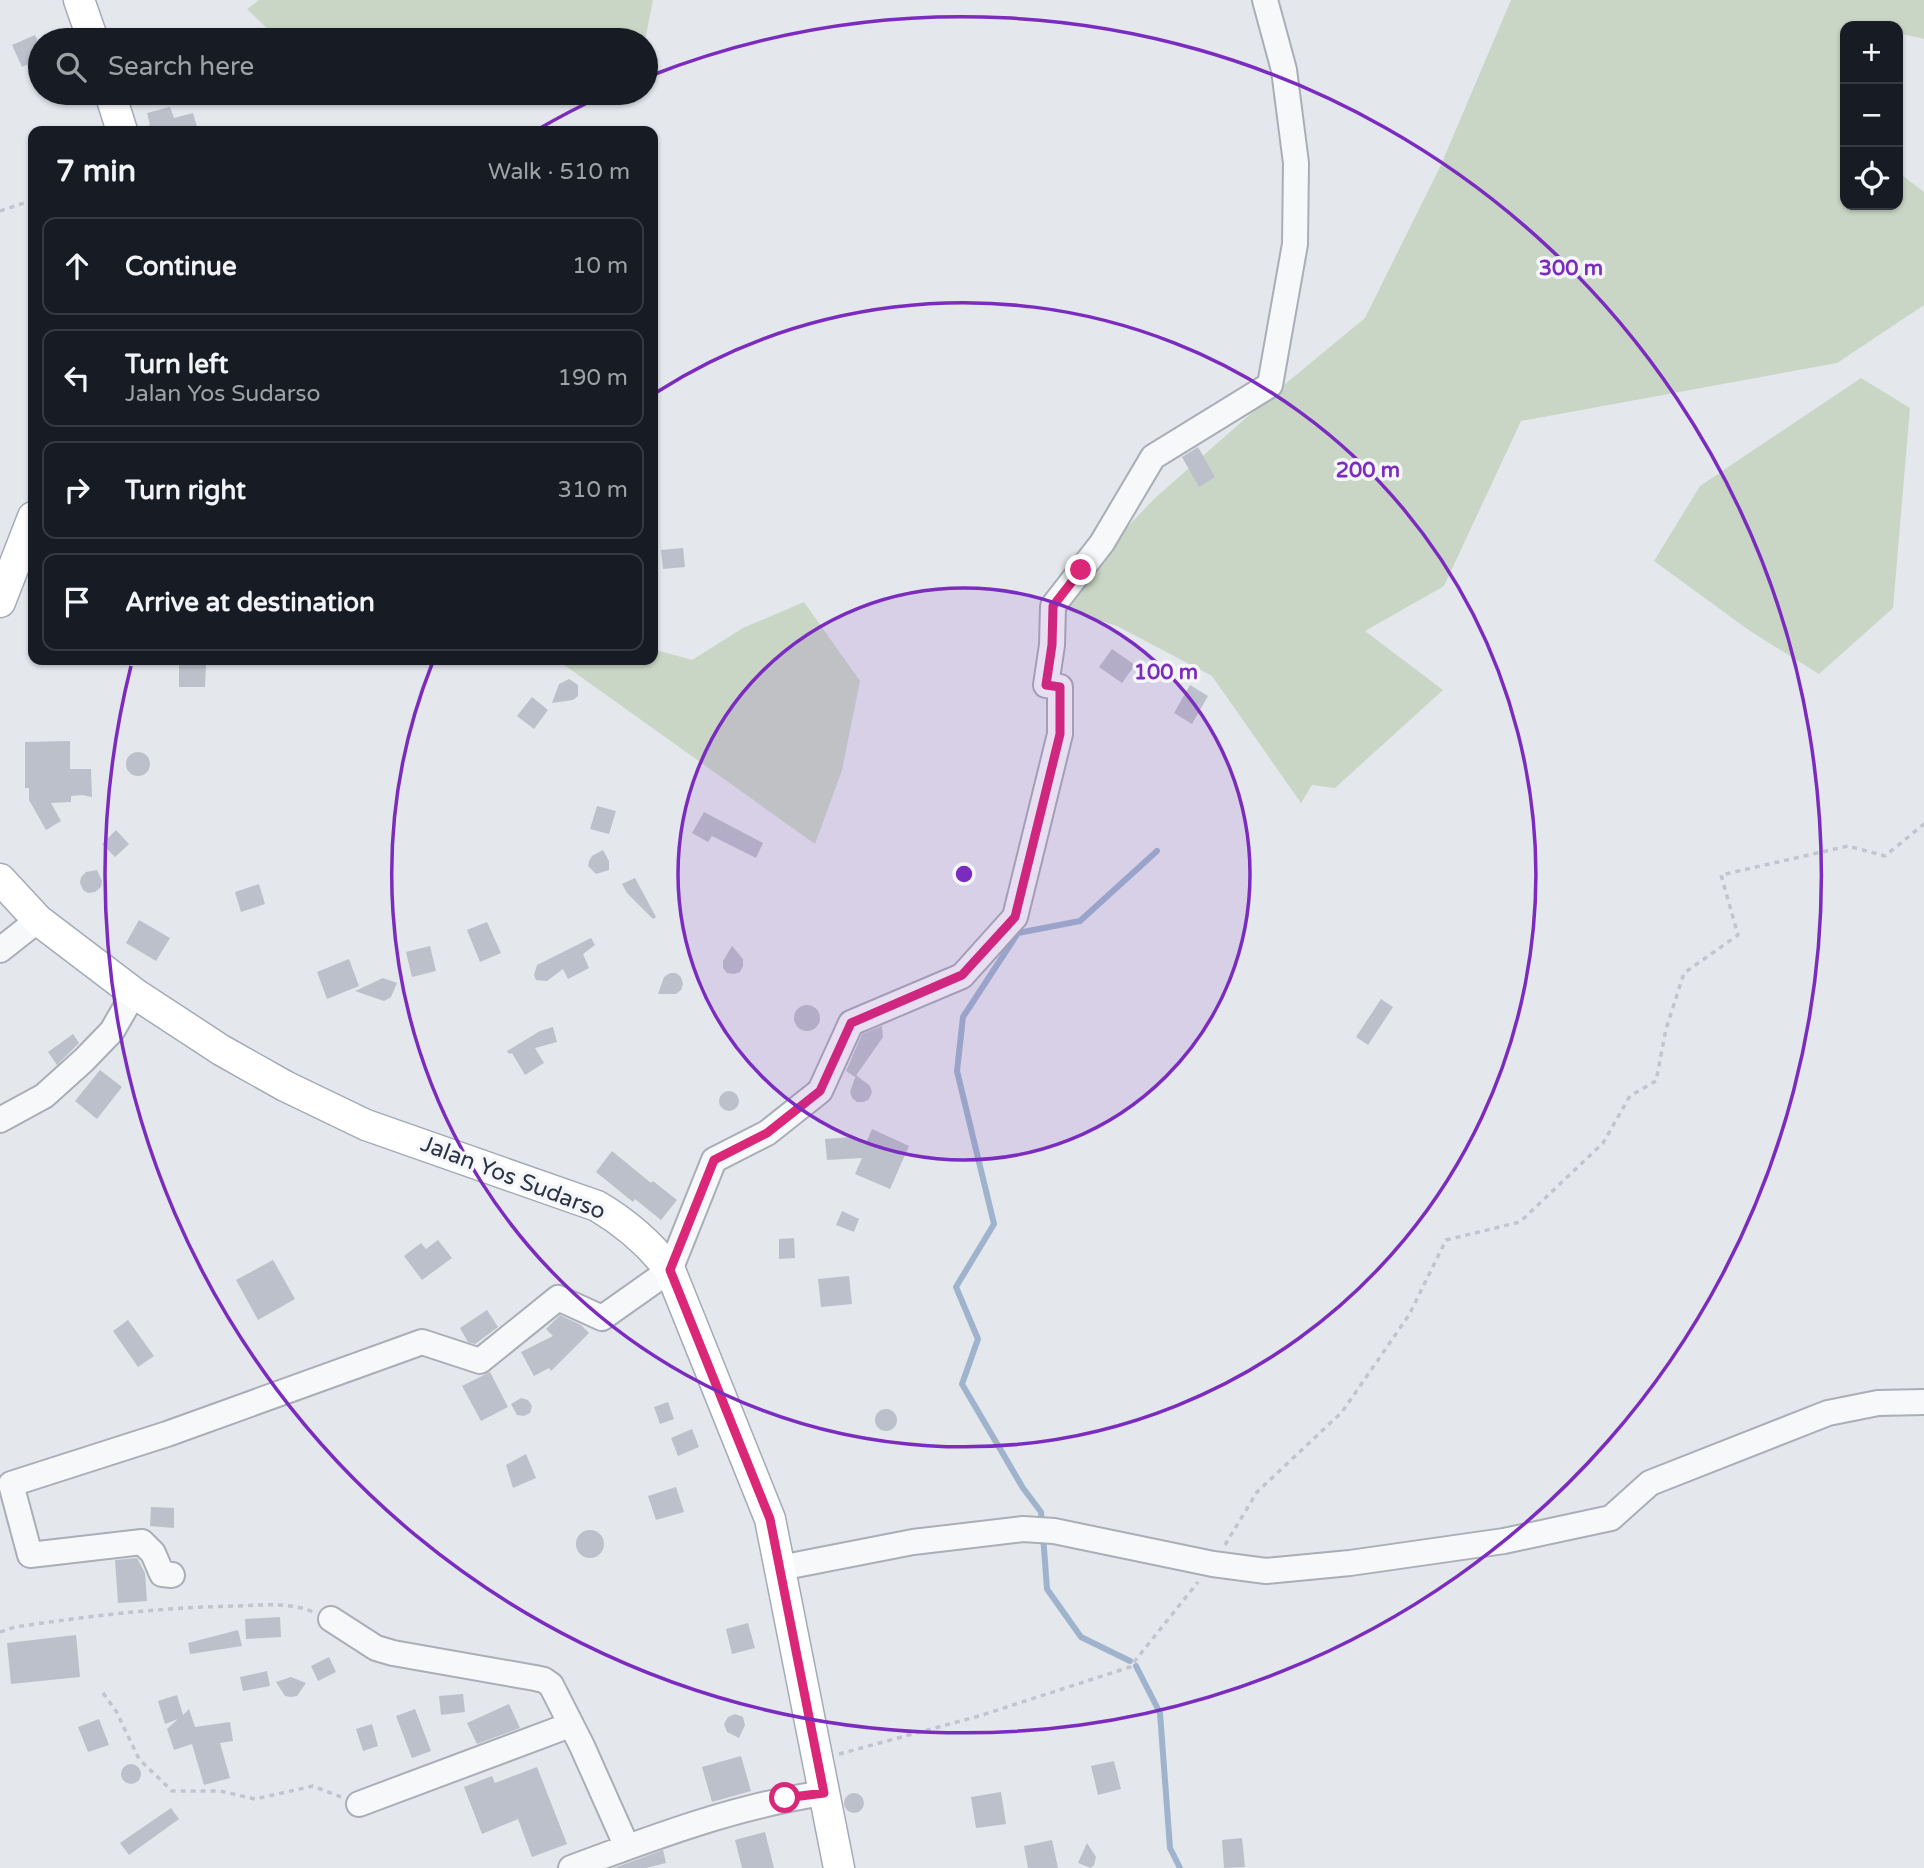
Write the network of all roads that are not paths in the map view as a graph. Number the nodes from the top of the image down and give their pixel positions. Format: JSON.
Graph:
{"nodes":[{"id":1,"x":79,"y":0,"type":"edge"},
{"id":2,"x":1265,"y":0,"type":"edge"},
{"id":3,"x":89,"y":28,"type":"edge"},
{"id":4,"x":114,"y":105,"type":"edge"},
{"id":5,"x":120,"y":126,"type":"edge"},
{"id":6,"x":28,"y":530,"type":"edge"},
{"id":7,"x":0,"y":602,"type":"edge"},
{"id":8,"x":0,"y":879,"type":"edge"},
{"id":9,"x":38,"y":920,"type":"junction"},
{"id":10,"x":0,"y":950,"type":"edge"},
{"id":11,"x":134,"y":993,"type":"junction"},
{"id":12,"x":0,"y":1120,"type":"edge"},
{"id":13,"x":670,"y":1270,"type":"junction"},
{"id":14,"x":1924,"y":1402,"type":"edge"},
{"id":15,"x":780,"y":1568,"type":"junction"},
{"id":16,"x":172,"y":1575,"type":"dead end"},
{"id":17,"x":331,"y":1619,"type":"road end"},
{"id":18,"x":570,"y":1724,"type":"junction"},
{"id":19,"x":824,"y":1793,"type":"junction"},
{"id":20,"x":359,"y":1804,"type":"road end"},
{"id":21,"x":627,"y":1847,"type":"junction"},
{"id":22,"x":571,"y":1868,"type":"edge"},
{"id":23,"x":839,"y":1868,"type":"edge"}],
"edges":[{"from":1,"to":3,"type":"main road"},
{"from":2,"to":13,"type":"street"},
{"from":4,"to":5,"type":"main road"},
{"from":6,"to":7,"type":"main road"},
{"from":8,"to":9,"type":"main road","name":"Jalan Yos Sudarso"},
{"from":9,"to":10,"type":"street"},
{"from":9,"to":11,"type":"main road","name":"Jalan Yos Sudarso"},
{"from":11,"to":12,"type":"street"},
{"from":11,"to":13,"type":"main road","name":"Jalan Yos Sudarso"},
{"from":13,"to":15,"type":"main road","name":"Jalan Yos Sudarso"},
{"from":13,"to":16,"type":"street"},
{"from":14,"to":15,"type":"street"},
{"from":15,"to":19,"type":"main road","name":"Jalan Yos Sudarso"},
{"from":17,"to":18,"type":"street"},
{"from":18,"to":20,"type":"street"},
{"from":18,"to":21,"type":"street"},
{"from":19,"to":21,"type":"street"},
{"from":19,"to":23,"type":"main road","name":"Jalan Yos Sudarso"},
{"from":21,"to":22,"type":"street"}]}
